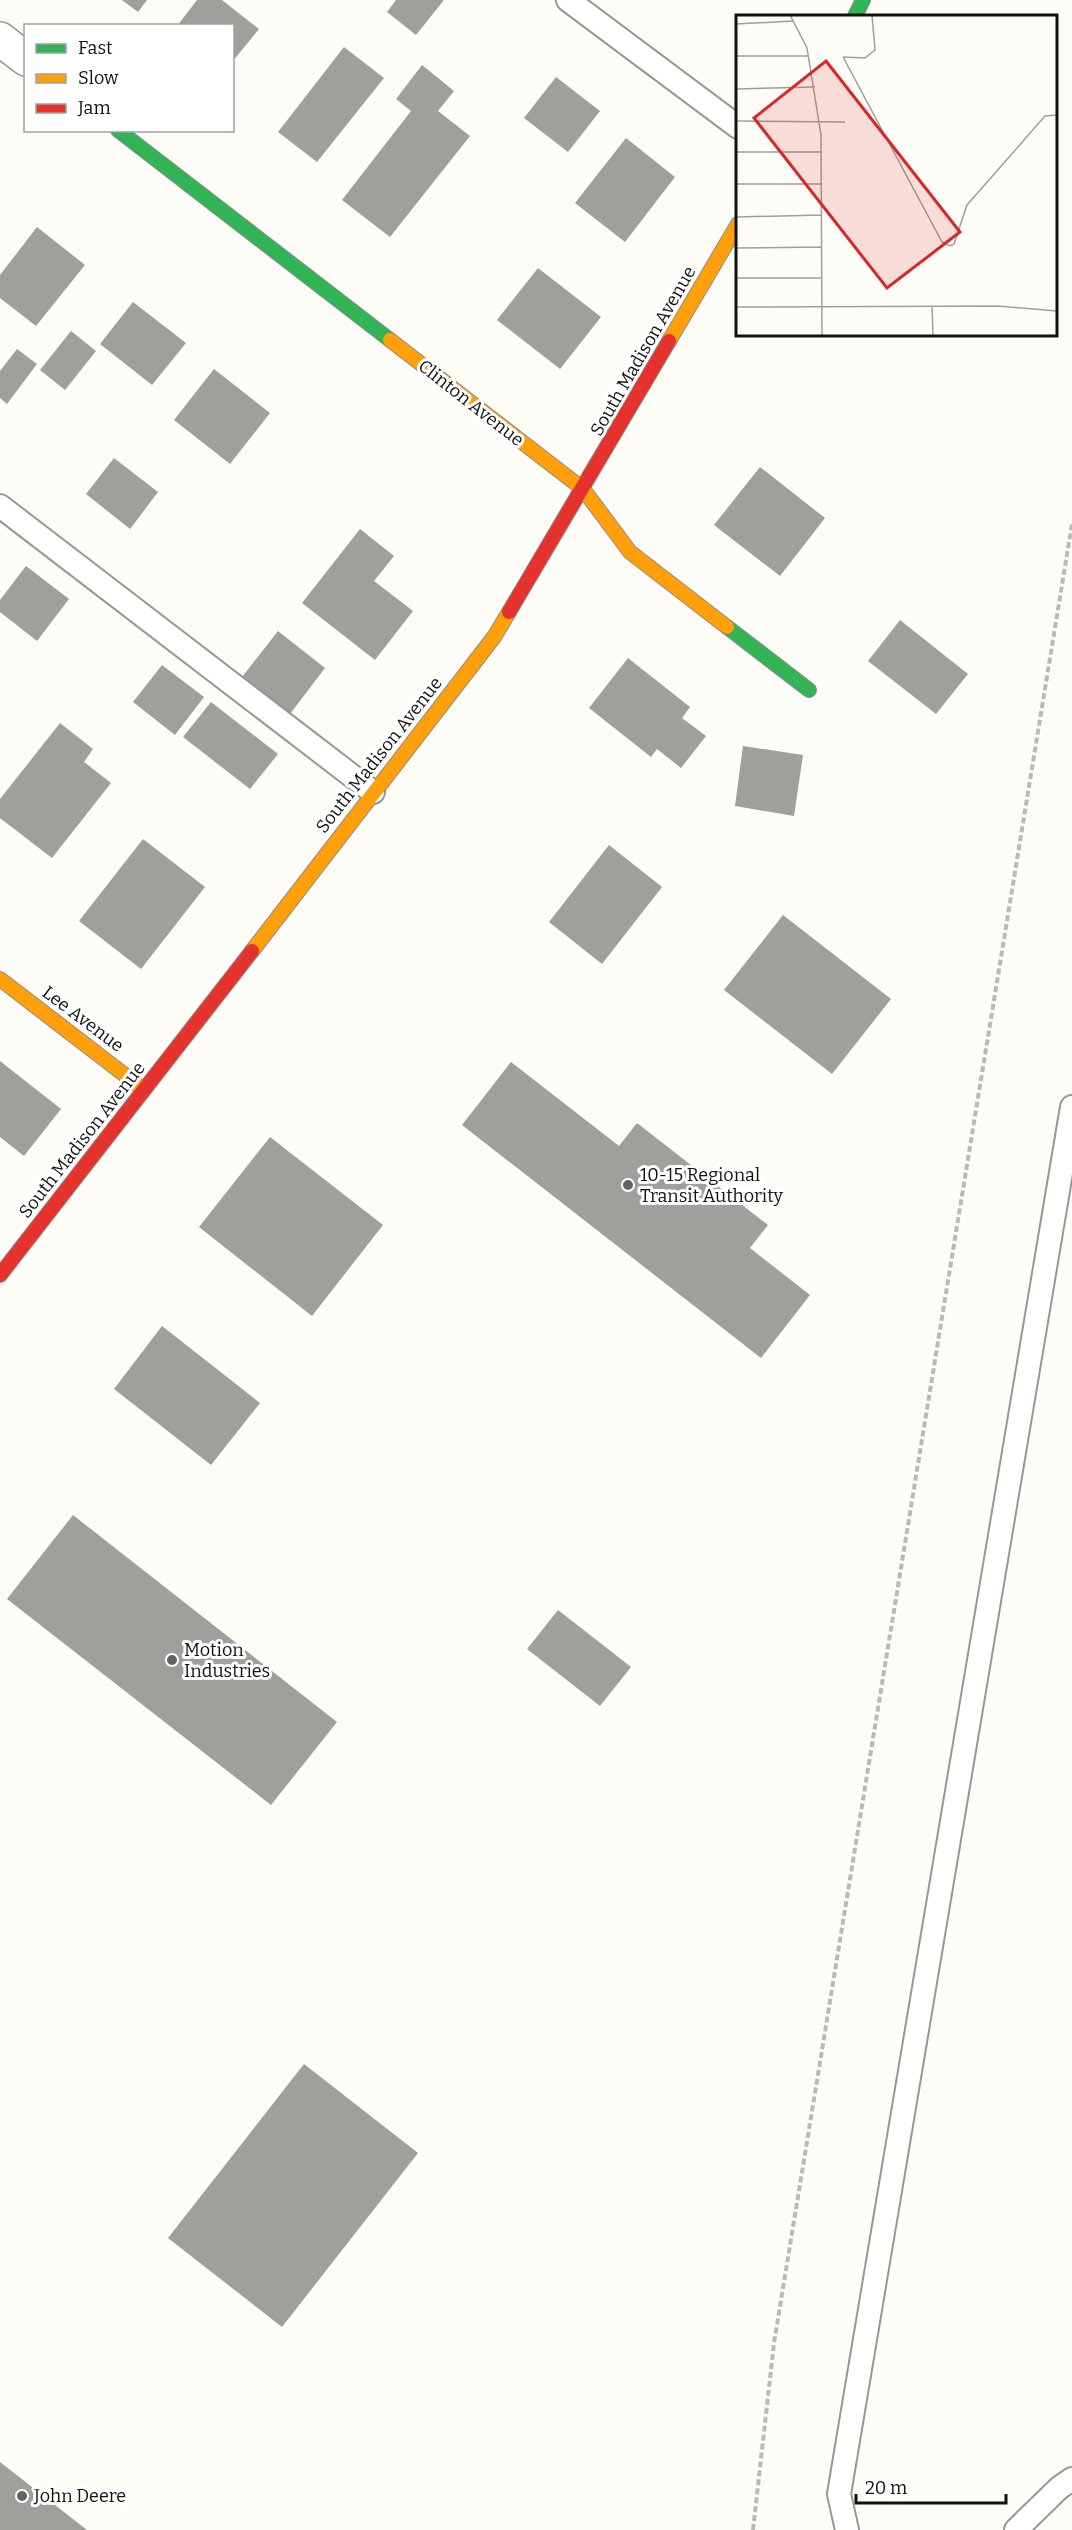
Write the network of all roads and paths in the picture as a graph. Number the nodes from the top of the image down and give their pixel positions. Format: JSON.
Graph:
{"nodes":[{"id":1,"x":568,"y":0,"type":"edge"},
{"id":2,"x":863,"y":0,"type":"edge"},
{"id":3,"x":856,"y":15,"type":"edge"},
{"id":4,"x":0,"y":39,"type":"edge"},
{"id":5,"x":24,"y":57,"type":"edge"},
{"id":6,"x":736,"y":126,"type":"edge"},
{"id":7,"x":120,"y":132,"type":"edge"},
{"id":8,"x":736,"y":227,"type":"edge"},
{"id":9,"x":583,"y":489,"type":"junction"},
{"id":10,"x":0,"y":506,"type":"edge"},
{"id":11,"x":1072,"y":524,"type":"edge"},
{"id":12,"x":809,"y":690,"type":"dead end"},
{"id":13,"x":373,"y":792,"type":"junction"},
{"id":14,"x":0,"y":979,"type":"edge"},
{"id":15,"x":143,"y":1089,"type":"junction"},
{"id":16,"x":1072,"y":1107,"type":"edge"},
{"id":17,"x":0,"y":1275,"type":"edge"},
{"id":18,"x":1072,"y":2479,"type":"edge"},
{"id":19,"x":753,"y":2530,"type":"edge"},
{"id":20,"x":848,"y":2530,"type":"edge"},
{"id":21,"x":1016,"y":2530,"type":"edge"}],
"edges":[{"from":1,"to":6,"type":"lane"},
{"from":2,"to":3,"type":"main road"},
{"from":4,"to":5,"type":"street"},
{"from":7,"to":9,"type":"main road","name":"Clinton Avenue"},
{"from":8,"to":9,"type":"main road","name":"South Madison Avenue"},
{"from":9,"to":12,"type":"main road","name":"Clinton Avenue"},
{"from":9,"to":13,"type":"main road","name":"South Madison Avenue"},
{"from":10,"to":13,"type":"lane"},
{"from":11,"to":19,"type":"path"},
{"from":13,"to":15,"type":"main road","name":"South Madison Avenue"},
{"from":14,"to":15,"type":"main road","name":"Lee Avenue"},
{"from":15,"to":17,"type":"main road","name":"South Madison Avenue"},
{"from":16,"to":20,"type":"lane"},
{"from":18,"to":21,"type":"lane"}]}
